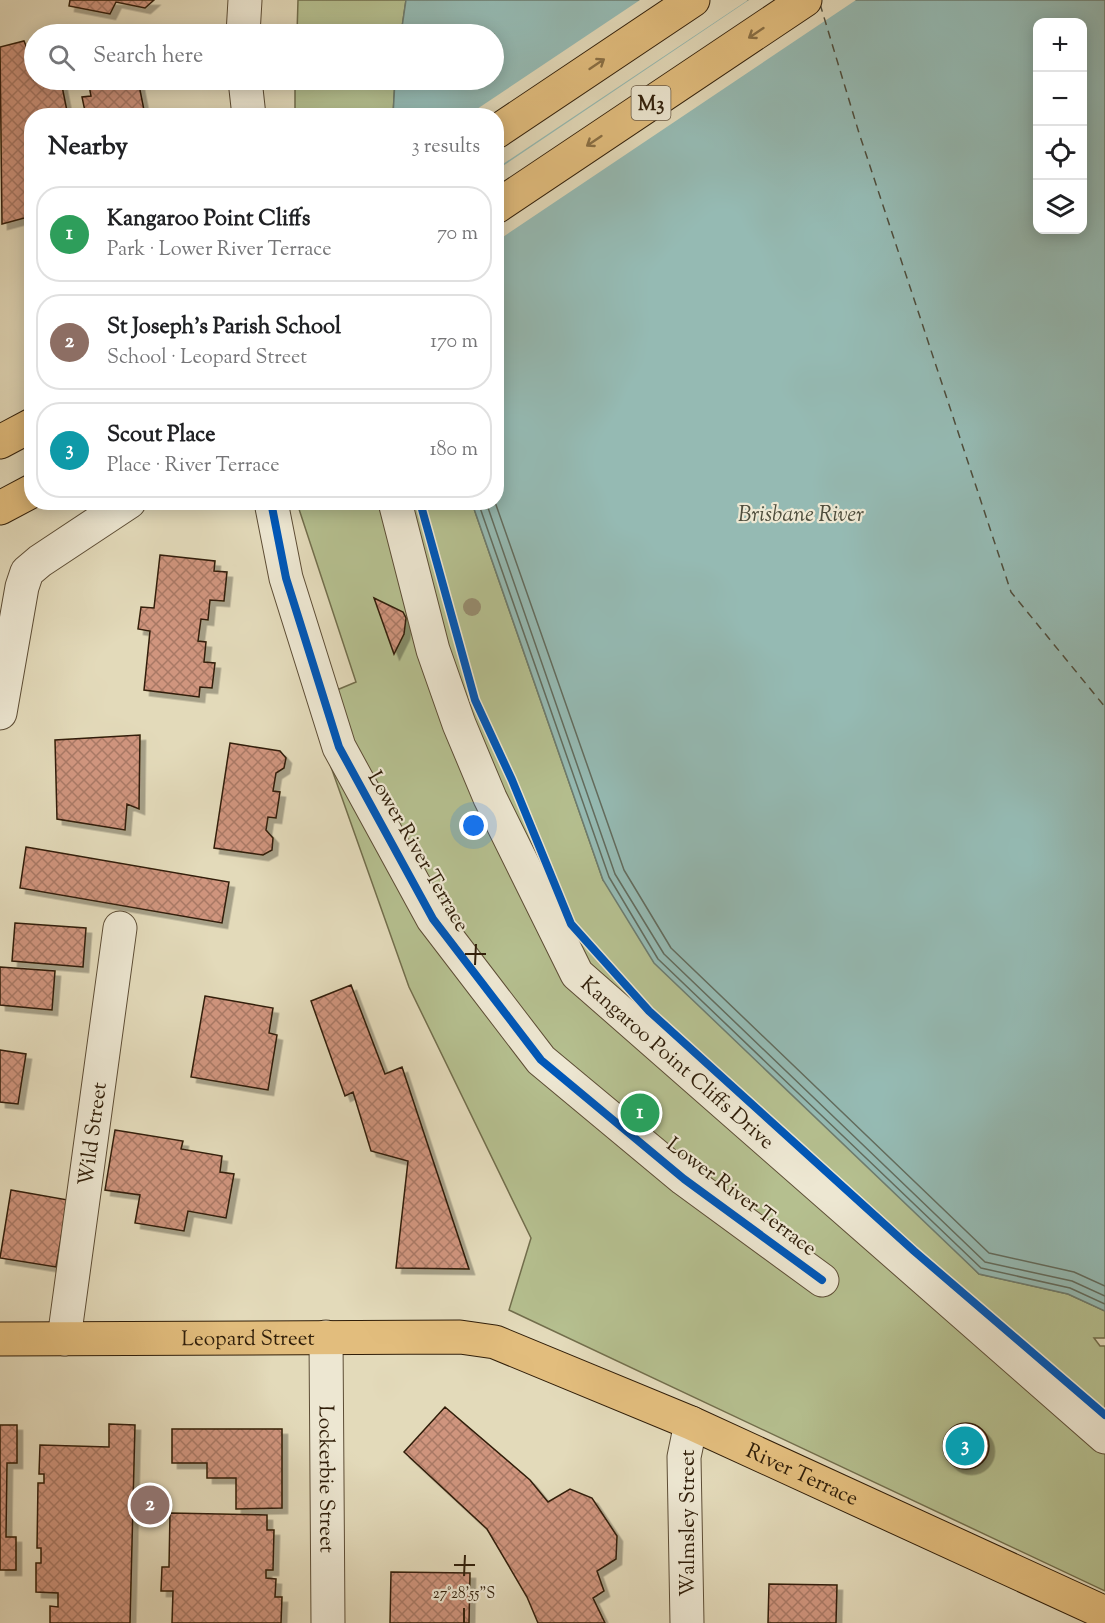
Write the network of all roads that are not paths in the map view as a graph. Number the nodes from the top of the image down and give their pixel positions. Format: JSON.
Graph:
{"nodes":[{"id":1,"x":245,"y":0,"type":"edge"},
{"id":2,"x":693,"y":0,"type":"edge"},
{"id":3,"x":805,"y":0,"type":"edge"},
{"id":4,"x":244,"y":24,"type":"edge"},
{"id":5,"x":246,"y":90,"type":"edge"},
{"id":6,"x":248,"y":108,"type":"edge"},
{"id":7,"x":504,"y":127,"type":"edge"},
{"id":8,"x":504,"y":202,"type":"edge"},
{"id":9,"x":24,"y":429,"type":"edge"},
{"id":10,"x":0,"y":442,"type":"edge"},
{"id":11,"x":24,"y":495,"type":"edge"},
{"id":12,"x":0,"y":507,"type":"edge"},
{"id":13,"x":117,"y":510,"type":"edge"},
{"id":14,"x":273,"y":510,"type":"edge"},
{"id":15,"x":397,"y":510,"type":"edge"},
{"id":16,"x":0,"y":713,"type":"edge"},
{"id":17,"x":120,"y":928,"type":"dead end"},
{"id":18,"x":822,"y":1280,"type":"dead end"},
{"id":19,"x":326,"y":1337,"type":"junction"},
{"id":20,"x":0,"y":1339,"type":"edge"},
{"id":21,"x":64,"y":1339,"type":"junction"},
{"id":22,"x":495,"y":1342,"type":"joint"},
{"id":23,"x":691,"y":1423,"type":"junction"},
{"id":24,"x":1105,"y":1437,"type":"edge"},
{"id":25,"x":1105,"y":1613,"type":"edge"},
{"id":26,"x":328,"y":1623,"type":"edge"},
{"id":27,"x":687,"y":1623,"type":"edge"}],
"edges":[{"from":1,"to":4,"type":"street"},
{"from":7,"to":2,"type":"main road","one_way":true},
{"from":3,"to":8,"type":"main road","number":"M3","one_way":true},
{"from":5,"to":6,"type":"street"},
{"from":9,"to":10,"type":"main road"},
{"from":11,"to":12,"type":"main road"},
{"from":13,"to":16,"type":"street"},
{"from":14,"to":18,"type":"street","name":"Lower River Terrace"},
{"from":15,"to":24,"type":"street","name":"Kangaroo Point Cliffs Drive"},
{"from":17,"to":21,"type":"street","name":"Wild Street"},
{"from":19,"to":21,"type":"main road","name":"Leopard Street"},
{"from":19,"to":22,"type":"main road","name":"Leopard Street"},
{"from":19,"to":26,"type":"street","name":"Lockerbie Street"},
{"from":20,"to":21,"type":"main road","name":"Leopard Street"},
{"from":22,"to":23,"type":"main road","name":"River Terrace"},
{"from":23,"to":25,"type":"main road","name":"River Terrace"},
{"from":23,"to":27,"type":"street","name":"Walmsley Street"}]}
